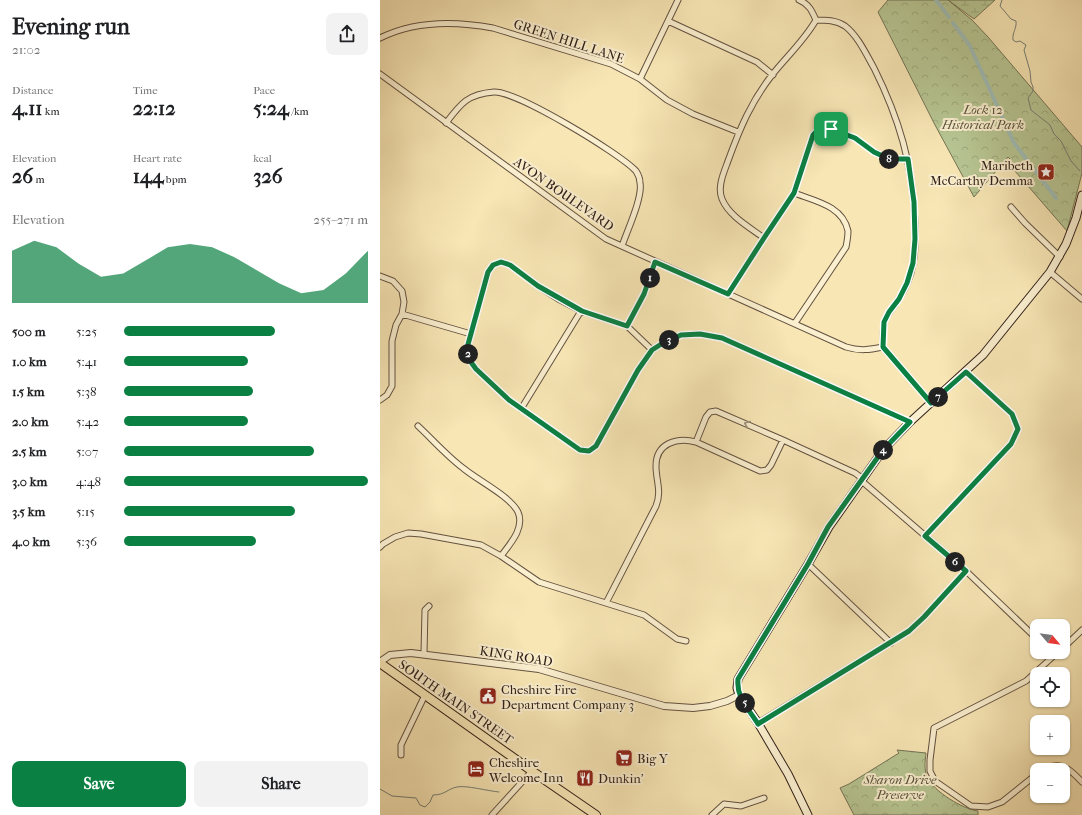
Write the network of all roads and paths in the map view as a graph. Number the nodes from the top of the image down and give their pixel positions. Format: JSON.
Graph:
{"nodes":[{"id":1,"x":678,"y":0,"type":"edge"},
{"id":2,"x":799,"y":0,"type":"edge"},
{"id":3,"x":816,"y":20,"type":"junction"},
{"id":4,"x":668,"y":21,"type":"junction"},
{"id":5,"x":380,"y":38,"type":"edge"},
{"id":6,"x":380,"y":74,"type":"edge"},
{"id":7,"x":772,"y":75,"type":"junction"},
{"id":8,"x":640,"y":79,"type":"junction"},
{"id":9,"x":446,"y":123,"type":"junction"},
{"id":10,"x":738,"y":132,"type":"junction"},
{"id":11,"x":908,"y":159,"type":"junction"},
{"id":12,"x":794,"y":193,"type":"junction"},
{"id":13,"x":1082,"y":195,"type":"edge"},
{"id":14,"x":1011,"y":207,"type":"dead end"},
{"id":15,"x":764,"y":238,"type":"junction"},
{"id":16,"x":622,"y":246,"type":"junction"},
{"id":17,"x":1060,"y":257,"type":"junction"},
{"id":18,"x":655,"y":262,"type":"junction"},
{"id":19,"x":1050,"y":272,"type":"junction"},
{"id":20,"x":380,"y":276,"type":"edge"},
{"id":21,"x":728,"y":294,"type":"junction"},
{"id":22,"x":1082,"y":299,"type":"edge"},
{"id":23,"x":582,"y":311,"type":"junction"},
{"id":24,"x":402,"y":314,"type":"junction"},
{"id":25,"x":795,"y":323,"type":"junction"},
{"id":26,"x":627,"y":326,"type":"junction"},
{"id":27,"x":471,"y":334,"type":"junction"},
{"id":28,"x":883,"y":347,"type":"junction"},
{"id":29,"x":652,"y":350,"type":"junction"},
{"id":30,"x":966,"y":372,"type":"junction"},
{"id":31,"x":380,"y":400,"type":"edge"},
{"id":32,"x":931,"y":403,"type":"junction"},
{"id":33,"x":521,"y":409,"type":"junction"},
{"id":34,"x":910,"y":422,"type":"junction"},
{"id":35,"x":418,"y":426,"type":"dead end"},
{"id":36,"x":783,"y":440,"type":"junction"},
{"id":37,"x":696,"y":442,"type":"junction"},
{"id":38,"x":862,"y":480,"type":"junction"},
{"id":39,"x":925,"y":536,"type":"junction"},
{"id":40,"x":380,"y":547,"type":"edge"},
{"id":41,"x":501,"y":556,"type":"junction"},
{"id":42,"x":808,"y":564,"type":"junction"},
{"id":43,"x":966,"y":571,"type":"junction"},
{"id":44,"x":606,"y":603,"type":"junction"},
{"id":45,"x":429,"y":606,"type":"dead end"},
{"id":46,"x":1082,"y":630,"type":"edge"},
{"id":47,"x":1030,"y":632,"type":"edge"},
{"id":48,"x":686,"y":641,"type":"dead end"},
{"id":49,"x":1070,"y":641,"type":"edge"},
{"id":50,"x":891,"y":643,"type":"junction"},
{"id":51,"x":424,"y":653,"type":"junction"},
{"id":52,"x":1048,"y":659,"type":"edge"},
{"id":53,"x":380,"y":662,"type":"edge"},
{"id":54,"x":425,"y":695,"type":"junction"},
{"id":55,"x":739,"y":695,"type":"junction"},
{"id":56,"x":758,"y":724,"type":"junction"},
{"id":57,"x":402,"y":755,"type":"dead end"},
{"id":58,"x":1070,"y":770,"type":"edge"},
{"id":59,"x":532,"y":771,"type":"junction"},
{"id":60,"x":1030,"y":780,"type":"edge"},
{"id":61,"x":1082,"y":782,"type":"edge"},
{"id":62,"x":764,"y":798,"type":"dead end"},
{"id":63,"x":492,"y":815,"type":"edge"},
{"id":64,"x":596,"y":815,"type":"edge"},
{"id":65,"x":712,"y":815,"type":"edge"},
{"id":66,"x":808,"y":815,"type":"edge"}],
"edges":[{"from":1,"to":4,"type":"street"},
{"from":2,"to":3,"type":"street"},
{"from":3,"to":7,"type":"street"},
{"from":3,"to":11,"type":"street"},
{"from":4,"to":7,"type":"street"},
{"from":4,"to":8,"type":"street"},
{"from":5,"to":8,"type":"street","name":"GREEN HILL LANE"},
{"from":6,"to":9,"type":"street","name":"AVON BOULEVARD"},
{"from":7,"to":10,"type":"street"},
{"from":8,"to":10,"type":"street","name":"GREEN HILL LANE"},
{"from":9,"to":16,"type":"street","name":"AVON BOULEVARD"},
{"from":9,"to":16,"type":"street"},
{"from":10,"to":15,"type":"street"},
{"from":11,"to":12,"type":"street"},
{"from":11,"to":28,"type":"street"},
{"from":12,"to":15,"type":"street"},
{"from":12,"to":25,"type":"street"},
{"from":13,"to":17,"type":"main road"},
{"from":14,"to":17,"type":"street"},
{"from":15,"to":21,"type":"street"},
{"from":16,"to":18,"type":"street","name":"AVON BOULEVARD"},
{"from":17,"to":19,"type":"main road"},
{"from":18,"to":21,"type":"street","name":"AVON BOULEVARD"},
{"from":18,"to":26,"type":"street"},
{"from":19,"to":22,"type":"street"},
{"from":19,"to":30,"type":"main road"},
{"from":20,"to":24,"type":"street"},
{"from":21,"to":25,"type":"street","name":"AVON BOULEVARD"},
{"from":23,"to":26,"type":"street"},
{"from":23,"to":27,"type":"street"},
{"from":23,"to":33,"type":"street"},
{"from":24,"to":27,"type":"street"},
{"from":24,"to":31,"type":"street"},
{"from":25,"to":28,"type":"street","name":"AVON BOULEVARD"},
{"from":26,"to":29,"type":"street"},
{"from":27,"to":33,"type":"street"},
{"from":28,"to":32,"type":"street"},
{"from":29,"to":33,"type":"street"},
{"from":29,"to":34,"type":"street"},
{"from":30,"to":32,"type":"main road"},
{"from":30,"to":39,"type":"street"},
{"from":32,"to":34,"type":"main road"},
{"from":34,"to":38,"type":"main road"},
{"from":35,"to":41,"type":"street"},
{"from":36,"to":37,"type":"street"},
{"from":36,"to":37,"type":"street","one_way":true},
{"from":36,"to":38,"type":"street"},
{"from":37,"to":44,"type":"street"},
{"from":38,"to":39,"type":"street"},
{"from":38,"to":42,"type":"main road"},
{"from":39,"to":43,"type":"street"},
{"from":40,"to":41,"type":"street"},
{"from":41,"to":44,"type":"street"},
{"from":42,"to":50,"type":"street"},
{"from":42,"to":55,"type":"main road"},
{"from":43,"to":47,"type":"street"},
{"from":43,"to":50,"type":"street"},
{"from":44,"to":48,"type":"street"},
{"from":45,"to":51,"type":"street"},
{"from":46,"to":49,"type":"street"},
{"from":50,"to":56,"type":"street"},
{"from":51,"to":53,"type":"street","name":"KING ROAD"},
{"from":51,"to":55,"type":"street","name":"KING ROAD"},
{"from":52,"to":60,"type":"street"},
{"from":53,"to":54,"type":"highway","name":"SOUTH MAIN STREET"},
{"from":54,"to":57,"type":"street"},
{"from":54,"to":59,"type":"highway","name":"SOUTH MAIN STREET"},
{"from":55,"to":56,"type":"main road"},
{"from":56,"to":66,"type":"main road"},
{"from":58,"to":61,"type":"street"},
{"from":59,"to":63,"type":"street"},
{"from":59,"to":64,"type":"highway","name":"SOUTH MAIN STREET"},
{"from":62,"to":65,"type":"street"}]}
